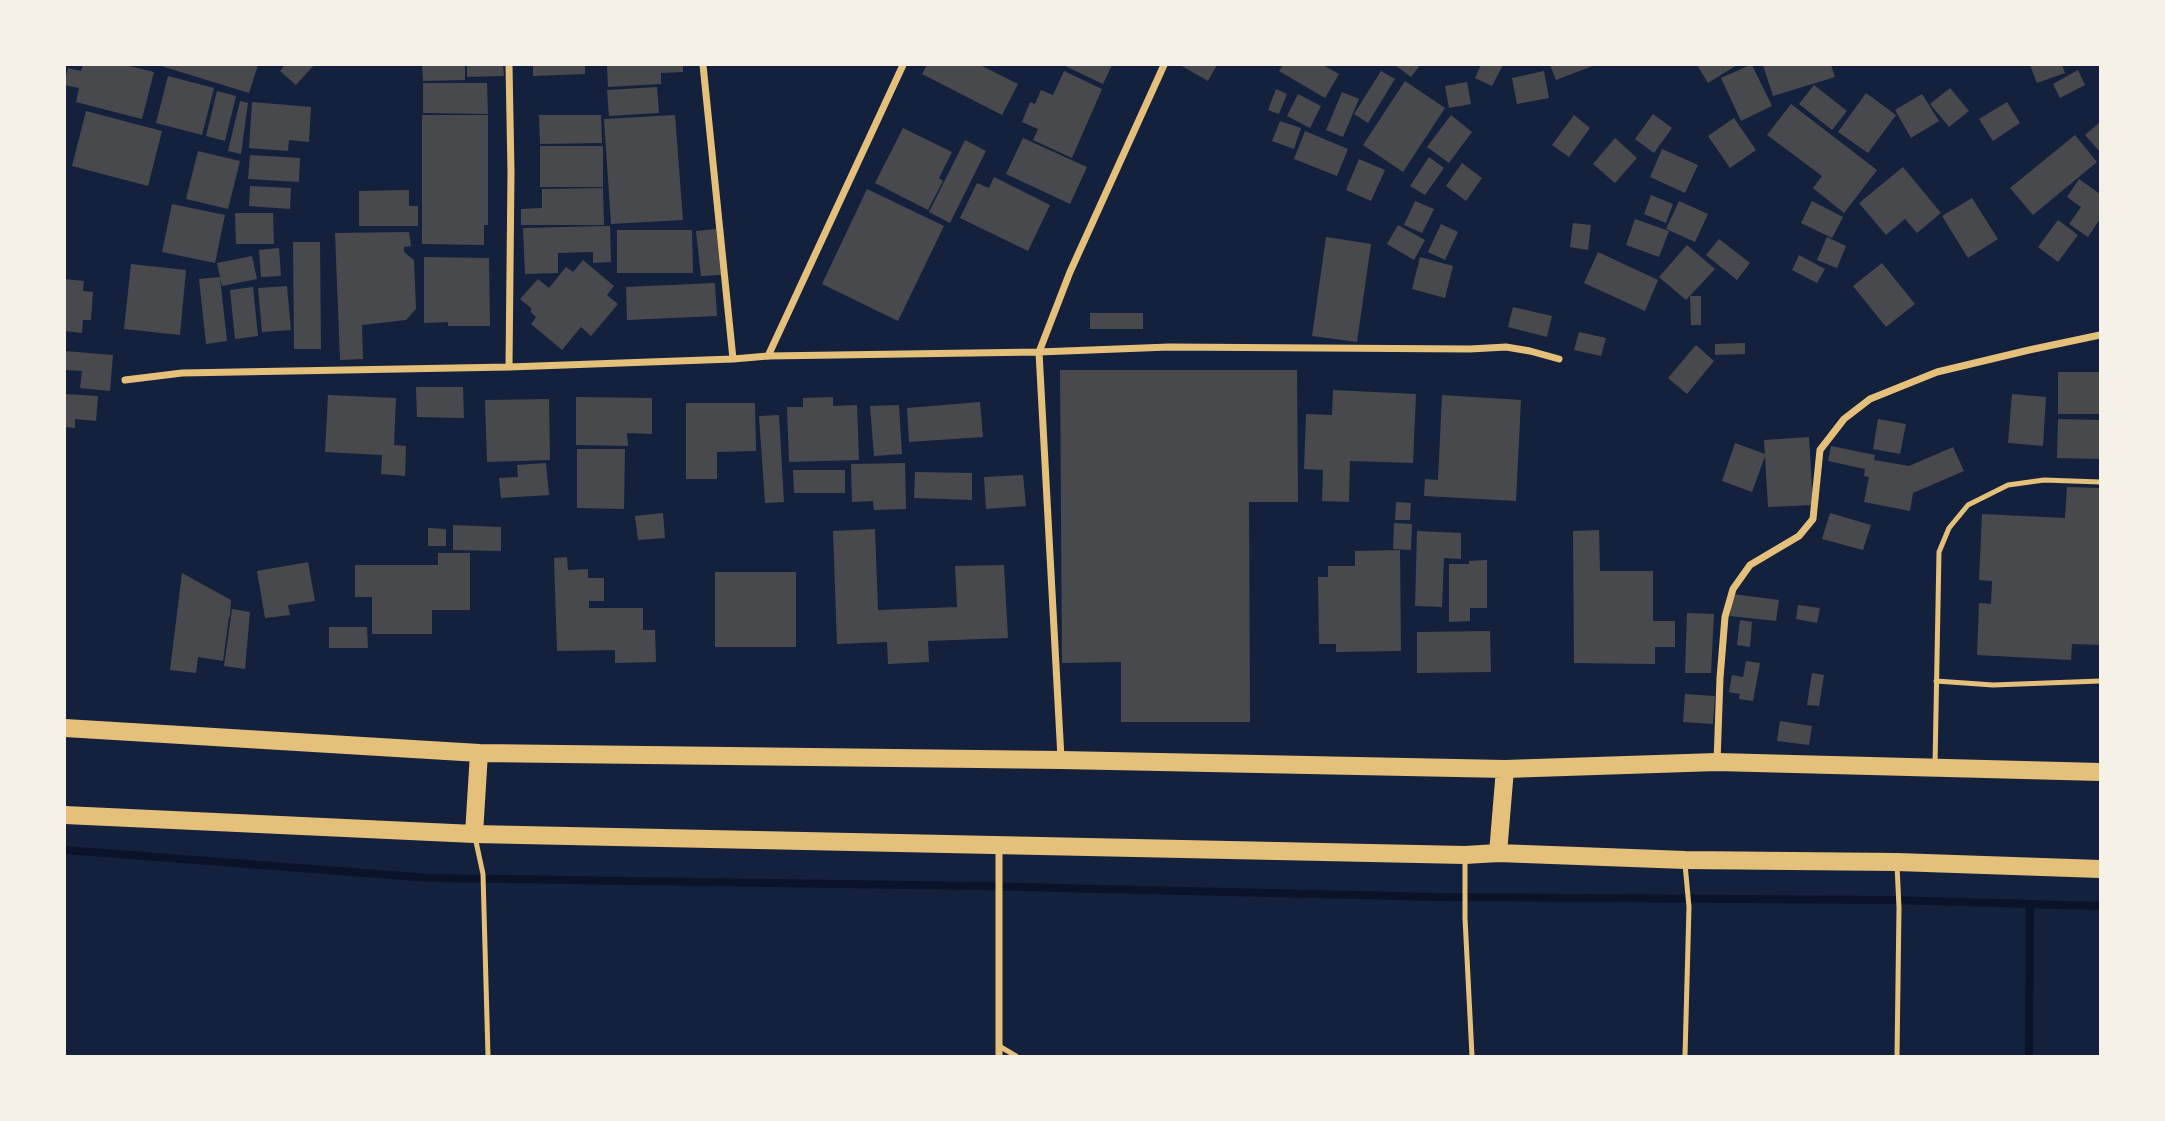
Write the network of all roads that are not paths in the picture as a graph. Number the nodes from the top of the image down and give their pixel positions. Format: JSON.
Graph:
{"nodes":[{"id":1,"x":509,"y":65,"type":"edge"},
{"id":2,"x":703,"y":65,"type":"edge"},
{"id":3,"x":903,"y":65,"type":"edge"},
{"id":4,"x":1164,"y":65,"type":"edge"},
{"id":5,"x":2100,"y":335,"type":"edge"},
{"id":6,"x":1039,"y":352,"type":"junction"},
{"id":7,"x":768,"y":356,"type":"junction"},
{"id":8,"x":733,"y":359,"type":"junction"},
{"id":9,"x":1559,"y":359,"type":"dead end"},
{"id":10,"x":509,"y":367,"type":"junction"},
{"id":11,"x":125,"y":380,"type":"dead end"},
{"id":12,"x":2100,"y":482,"type":"edge"},
{"id":13,"x":1936,"y":681,"type":"junction"},
{"id":14,"x":2100,"y":681,"type":"edge"},
{"id":15,"x":65,"y":728,"type":"edge"},
{"id":16,"x":479,"y":753,"type":"junction"},
{"id":17,"x":1061,"y":760,"type":"junction"},
{"id":18,"x":1717,"y":762,"type":"junction"},
{"id":19,"x":1935,"y":768,"type":"junction"},
{"id":20,"x":1505,"y":769,"type":"junction"},
{"id":21,"x":2100,"y":772,"type":"edge"},
{"id":22,"x":65,"y":815,"type":"edge"},
{"id":23,"x":474,"y":834,"type":"junction"},
{"id":24,"x":999,"y":845,"type":"junction"},
{"id":25,"x":1498,"y":853,"type":"junction"},
{"id":26,"x":1465,"y":855,"type":"junction"},
{"id":27,"x":1685,"y":860,"type":"junction"},
{"id":28,"x":1897,"y":862,"type":"junction"},
{"id":29,"x":2100,"y":869,"type":"edge"},
{"id":30,"x":999,"y":1046,"type":"junction"},
{"id":31,"x":488,"y":1056,"type":"edge"},
{"id":32,"x":999,"y":1056,"type":"edge"},
{"id":33,"x":1016,"y":1056,"type":"edge"},
{"id":34,"x":1472,"y":1056,"type":"edge"},
{"id":35,"x":1685,"y":1056,"type":"edge"},
{"id":36,"x":1897,"y":1056,"type":"edge"}],
"edges":[{"from":1,"to":10,"type":"street"},
{"from":2,"to":8,"type":"street"},
{"from":3,"to":7,"type":"street"},
{"from":4,"to":6,"type":"street"},
{"from":5,"to":18,"type":"street"},
{"from":6,"to":7,"type":"street"},
{"from":6,"to":9,"type":"street"},
{"from":6,"to":17,"type":"street"},
{"from":7,"to":8,"type":"street"},
{"from":8,"to":10,"type":"street"},
{"from":10,"to":11,"type":"street"},
{"from":12,"to":13,"type":"lane"},
{"from":13,"to":14,"type":"lane"},
{"from":13,"to":19,"type":"lane"},
{"from":15,"to":16,"type":"main road"},
{"from":16,"to":17,"type":"main road"},
{"from":16,"to":23,"type":"main road"},
{"from":17,"to":20,"type":"main road"},
{"from":18,"to":19,"type":"main road"},
{"from":18,"to":20,"type":"main road"},
{"from":19,"to":21,"type":"main road"},
{"from":20,"to":25,"type":"main road"},
{"from":22,"to":23,"type":"main road"},
{"from":23,"to":24,"type":"main road"},
{"from":23,"to":31,"type":"lane"},
{"from":24,"to":26,"type":"main road"},
{"from":24,"to":30,"type":"street"},
{"from":25,"to":26,"type":"main road"},
{"from":25,"to":27,"type":"main road"},
{"from":26,"to":34,"type":"lane"},
{"from":27,"to":28,"type":"main road"},
{"from":27,"to":35,"type":"lane"},
{"from":28,"to":29,"type":"main road"},
{"from":28,"to":36,"type":"lane"},
{"from":30,"to":32,"type":"street"},
{"from":30,"to":33,"type":"lane"}]}
